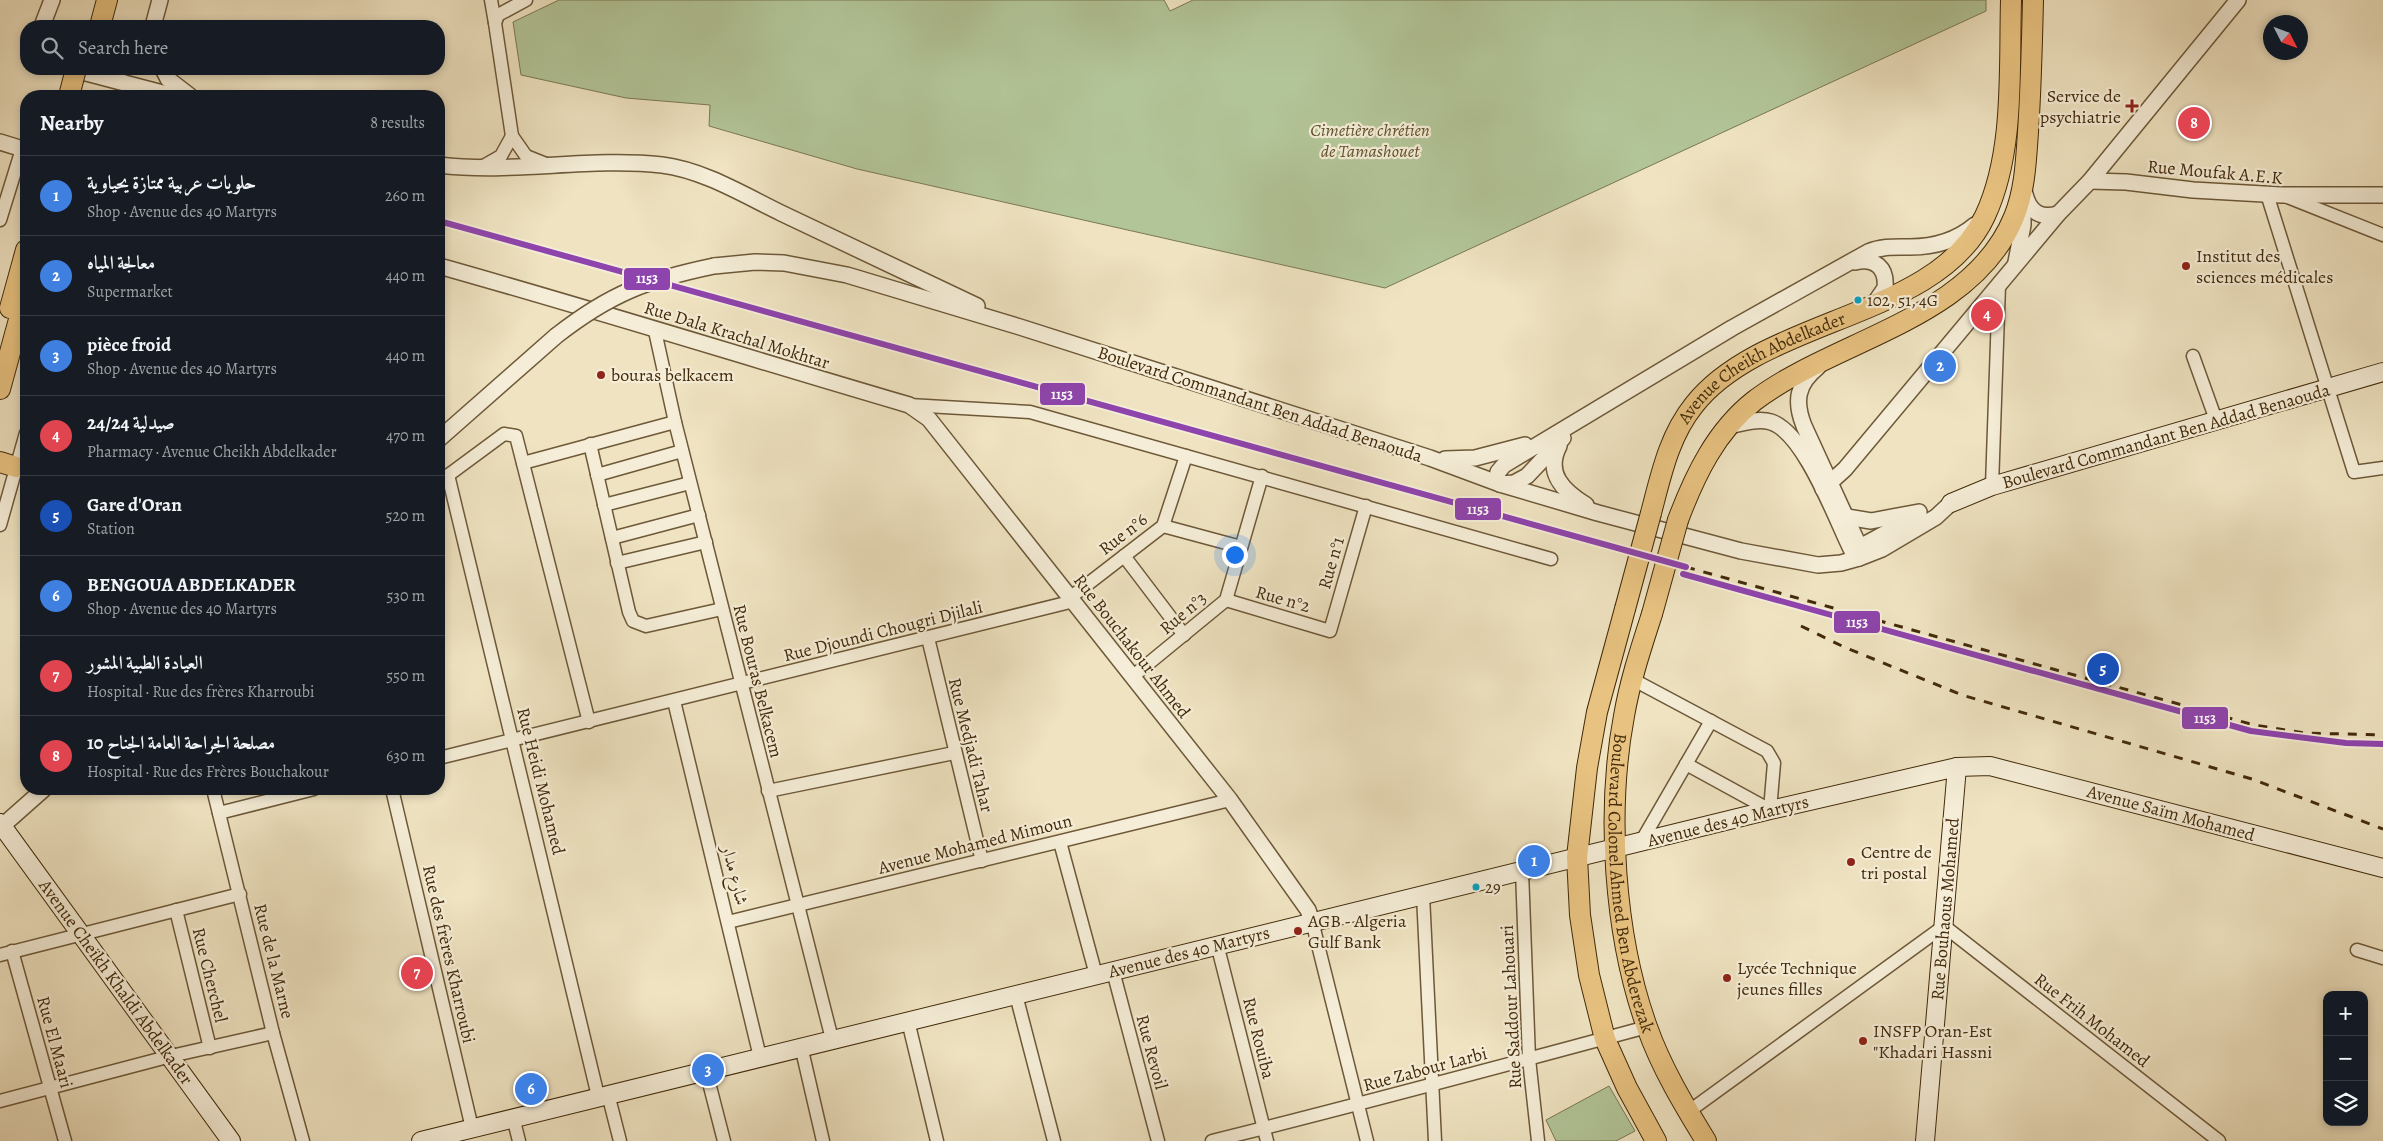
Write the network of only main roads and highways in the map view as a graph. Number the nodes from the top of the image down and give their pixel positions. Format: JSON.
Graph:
{"nodes":[{"id":1,"x":95,"y":0,"type":"edge"},
{"id":2,"x":107,"y":0,"type":"edge"},
{"id":3,"x":2011,"y":0,"type":"edge"},
{"id":4,"x":2033,"y":0,"type":"edge"},
{"id":5,"x":90,"y":20,"type":"edge"},
{"id":6,"x":102,"y":20,"type":"edge"},
{"id":7,"x":74,"y":75,"type":"edge"},
{"id":8,"x":91,"y":75,"type":"edge"},
{"id":9,"x":71,"y":90,"type":"edge"},
{"id":10,"x":84,"y":90,"type":"edge"},
{"id":11,"x":20,"y":272,"type":"edge"},
{"id":12,"x":20,"y":316,"type":"edge"},
{"id":13,"x":0,"y":344,"type":"edge"},
{"id":14,"x":2383,"y":372,"type":"edge"},
{"id":15,"x":0,"y":389,"type":"edge"},
{"id":16,"x":1951,"y":504,"type":"road end"},
{"id":17,"x":1652,"y":614,"type":"joint"},
{"id":18,"x":1957,"y":767,"type":"junction"},
{"id":19,"x":1,"y":826,"type":"edge"},
{"id":20,"x":1616,"y":847,"type":"junction"},
{"id":21,"x":1577,"y":857,"type":"junction"},
{"id":22,"x":2383,"y":868,"type":"edge"},
{"id":23,"x":440,"y":1139,"type":"edge"},
{"id":24,"x":1654,"y":1140,"type":"edge"},
{"id":25,"x":231,"y":1141,"type":"edge"},
{"id":26,"x":421,"y":1141,"type":"edge"},
{"id":27,"x":1706,"y":1141,"type":"edge"},
{"id":28,"x":1925,"y":1141,"type":"edge"}],
"edges":[{"from":1,"to":5,"type":"main road"},
{"from":2,"to":6,"type":"main road"},
{"from":3,"to":21,"type":"main road","name":"Avenue Cheikh Abdelkader","bridge":true},
{"from":4,"to":17,"type":"main road","name":"Avenue Cheikh Abdelkader","bridge":true},
{"from":7,"to":9,"type":"main road","bridge":true},
{"from":8,"to":10,"type":"main road"},
{"from":11,"to":13,"type":"main road"},
{"from":12,"to":15,"type":"main road"},
{"from":14,"to":16,"type":"main road","name":"Boulevard Commandant Ben Addad Benaouda"},
{"from":17,"to":20,"type":"main road","name":"Boulevard Colonel Ahmed Ben Abderezak"},
{"from":18,"to":20,"type":"main road","name":"Avenue des 40 Martyrs"},
{"from":18,"to":22,"type":"main road","name":"Avenue Saïm Mohamed"},
{"from":18,"to":28,"type":"main road","name":"Rue Bouhaous Mohamed"},
{"from":19,"to":25,"type":"main road","name":"Avenue Cheïkh Khaldi Abdelkader"},
{"from":20,"to":21,"type":"main road","name":"Avenue des 40 Martyrs"},
{"from":20,"to":27,"type":"main road","name":"Boulevard Colonel Ahmed Ben Abderezak"},
{"from":21,"to":23,"type":"main road","name":"Avenue des 40 Martyrs"},
{"from":21,"to":24,"type":"main road","name":"Avenue Cheikh Abdelkader"},
{"from":23,"to":26,"type":"main road","name":"Avenue des 40 Martyrs"}]}
